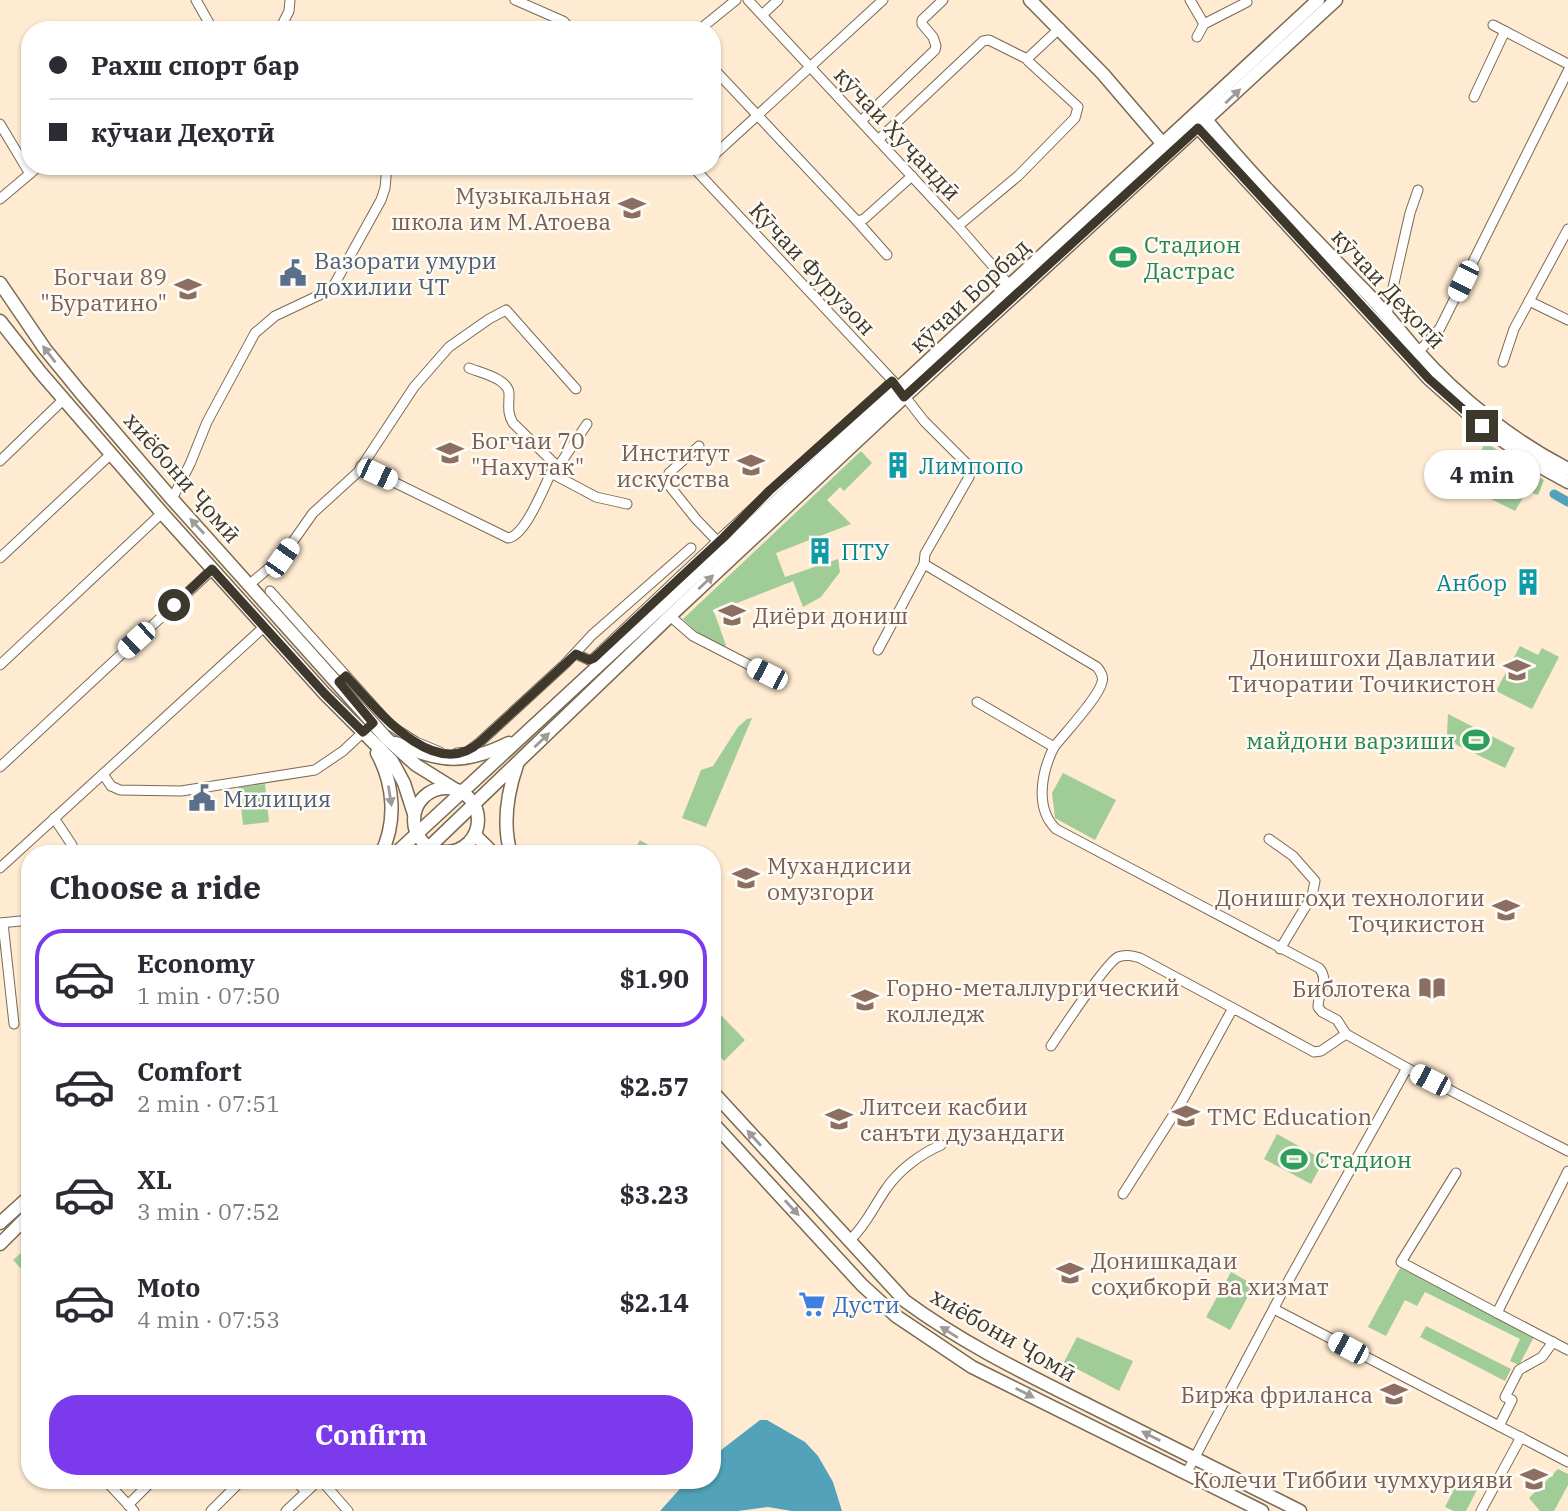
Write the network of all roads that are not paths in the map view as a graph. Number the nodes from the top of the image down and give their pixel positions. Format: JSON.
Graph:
{"nodes":[{"id":1,"x":196,"y":0,"type":"edge"},
{"id":2,"x":290,"y":0,"type":"edge"},
{"id":3,"x":515,"y":0,"type":"edge"},
{"id":4,"x":736,"y":0,"type":"edge"},
{"id":5,"x":748,"y":0,"type":"edge"},
{"id":6,"x":778,"y":0,"type":"edge"},
{"id":7,"x":883,"y":0,"type":"edge"},
{"id":8,"x":943,"y":0,"type":"edge"},
{"id":9,"x":1030,"y":0,"type":"edge"},
{"id":10,"x":1190,"y":0,"type":"edge"},
{"id":11,"x":1318,"y":0,"type":"edge"},
{"id":12,"x":1336,"y":0,"type":"edge"},
{"id":13,"x":1247,"y":2,"type":"edge"},
{"id":14,"x":762,"y":15,"type":"junction"},
{"id":15,"x":208,"y":21,"type":"edge"},
{"id":16,"x":284,"y":21,"type":"edge"},
{"id":17,"x":563,"y":21,"type":"edge"},
{"id":18,"x":710,"y":21,"type":"edge"},
{"id":19,"x":1204,"y":24,"type":"junction"},
{"id":20,"x":1493,"y":25,"type":"dead end"},
{"id":21,"x":1060,"y":28,"type":"junction"},
{"id":22,"x":1505,"y":31,"type":"junction"},
{"id":23,"x":1197,"y":37,"type":"dead end"},
{"id":24,"x":1027,"y":59,"type":"junction"},
{"id":25,"x":1568,"y":64,"type":"edge"},
{"id":26,"x":810,"y":66,"type":"junction"},
{"id":27,"x":1568,"y":71,"type":"edge"},
{"id":28,"x":721,"y":77,"type":"edge"},
{"id":29,"x":1474,"y":97,"type":"dead end"},
{"id":30,"x":756,"y":114,"type":"junction"},
{"id":31,"x":1199,"y":120,"type":"junction"},
{"id":32,"x":861,"y":121,"type":"junction"},
{"id":33,"x":0,"y":124,"type":"edge"},
{"id":34,"x":878,"y":140,"type":"junction"},
{"id":35,"x":1163,"y":144,"type":"junction"},
{"id":36,"x":721,"y":148,"type":"edge"},
{"id":37,"x":21,"y":159,"type":"edge"},
{"id":38,"x":29,"y":175,"type":"edge"},
{"id":39,"x":386,"y":175,"type":"edge"},
{"id":40,"x":703,"y":175,"type":"edge"},
{"id":41,"x":912,"y":176,"type":"junction"},
{"id":42,"x":1418,"y":190,"type":"dead end"},
{"id":43,"x":0,"y":200,"type":"edge"},
{"id":44,"x":857,"y":221,"type":"junction"},
{"id":45,"x":958,"y":226,"type":"junction"},
{"id":46,"x":1568,"y":230,"type":"edge"},
{"id":47,"x":887,"y":255,"type":"dead end"},
{"id":48,"x":0,"y":283,"type":"edge"},
{"id":49,"x":1014,"y":290,"type":"junction"},
{"id":50,"x":1529,"y":301,"type":"junction"},
{"id":51,"x":1387,"y":314,"type":"junction"},
{"id":52,"x":1568,"y":320,"type":"edge"},
{"id":53,"x":1,"y":324,"type":"edge"},
{"id":54,"x":1415,"y":356,"type":"junction"},
{"id":55,"x":1503,"y":362,"type":"dead end"},
{"id":56,"x":469,"y":368,"type":"dead end"},
{"id":57,"x":576,"y":389,"type":"dead end"},
{"id":58,"x":898,"y":389,"type":"junction"},
{"id":59,"x":64,"y":399,"type":"junction"},
{"id":60,"x":586,"y":424,"type":"dead end"},
{"id":61,"x":113,"y":429,"type":"junction"},
{"id":62,"x":99,"y":440,"type":"junction"},
{"id":63,"x":699,"y":446,"type":"dead end"},
{"id":64,"x":111,"y":454,"type":"junction"},
{"id":65,"x":0,"y":461,"type":"edge"},
{"id":66,"x":361,"y":466,"type":"junction"},
{"id":67,"x":1568,"y":469,"type":"edge"},
{"id":68,"x":555,"y":470,"type":"junction"},
{"id":69,"x":1568,"y":482,"type":"edge"},
{"id":70,"x":172,"y":499,"type":"junction"},
{"id":71,"x":627,"y":504,"type":"dead end"},
{"id":72,"x":162,"y":513,"type":"junction"},
{"id":73,"x":722,"y":546,"type":"junction"},
{"id":74,"x":691,"y":548,"type":"dead end"},
{"id":75,"x":0,"y":558,"type":"edge"},
{"id":76,"x":924,"y":564,"type":"junction"},
{"id":77,"x":212,"y":569,"type":"junction"},
{"id":78,"x":250,"y":584,"type":"junction"},
{"id":79,"x":270,"y":591,"type":"dead end"},
{"id":80,"x":670,"y":616,"type":"junction"},
{"id":81,"x":264,"y":627,"type":"junction"},
{"id":82,"x":878,"y":650,"type":"dead end"},
{"id":83,"x":576,"y":654,"type":"junction"},
{"id":84,"x":0,"y":665,"type":"edge"},
{"id":85,"x":767,"y":674,"type":"dead end"},
{"id":86,"x":342,"y":679,"type":"junction"},
{"id":87,"x":978,"y":702,"type":"dead end"},
{"id":88,"x":373,"y":723,"type":"junction"},
{"id":89,"x":366,"y":736,"type":"junction"},
{"id":90,"x":522,"y":737,"type":"junction"},
{"id":91,"x":387,"y":739,"type":"junction"},
{"id":92,"x":1054,"y":747,"type":"junction"},
{"id":93,"x":431,"y":753,"type":"junction"},
{"id":94,"x":472,"y":754,"type":"junction"},
{"id":95,"x":517,"y":765,"type":"junction"},
{"id":96,"x":0,"y":767,"type":"edge"},
{"id":97,"x":103,"y":774,"type":"junction"},
{"id":98,"x":458,"y":790,"type":"junction"},
{"id":99,"x":474,"y":804,"type":"junction"},
{"id":100,"x":414,"y":814,"type":"junction"},
{"id":101,"x":54,"y":818,"type":"junction"},
{"id":102,"x":417,"y":834,"type":"junction"},
{"id":103,"x":475,"y":835,"type":"junction"},
{"id":104,"x":1269,"y":839,"type":"dead end"},
{"id":105,"x":25,"y":845,"type":"edge"},
{"id":106,"x":72,"y":845,"type":"edge"},
{"id":107,"x":385,"y":845,"type":"edge"},
{"id":108,"x":405,"y":845,"type":"edge"},
{"id":109,"x":422,"y":845,"type":"edge"},
{"id":110,"x":431,"y":845,"type":"edge"},
{"id":111,"x":469,"y":845,"type":"edge"},
{"id":112,"x":485,"y":845,"type":"edge"},
{"id":113,"x":510,"y":845,"type":"edge"},
{"id":114,"x":21,"y":849,"type":"edge"},
{"id":115,"x":0,"y":869,"type":"edge"},
{"id":116,"x":21,"y":921,"type":"edge"},
{"id":117,"x":1,"y":923,"type":"edge"},
{"id":118,"x":1280,"y":949,"type":"junction"},
{"id":119,"x":1233,"y":1008,"type":"junction"},
{"id":120,"x":14,"y":1024,"type":"dead end"},
{"id":121,"x":1346,"y":1034,"type":"junction"},
{"id":122,"x":1051,"y":1046,"type":"dead end"},
{"id":123,"x":1406,"y":1068,"type":"junction"},
{"id":124,"x":721,"y":1101,"type":"edge"},
{"id":125,"x":721,"y":1132,"type":"edge"},
{"id":126,"x":941,"y":1145,"type":"dead end"},
{"id":127,"x":1568,"y":1151,"type":"edge"},
{"id":128,"x":783,"y":1170,"type":"junction"},
{"id":129,"x":1568,"y":1171,"type":"edge"},
{"id":130,"x":1456,"y":1173,"type":"dead end"},
{"id":131,"x":768,"y":1182,"type":"junction"},
{"id":132,"x":1124,"y":1194,"type":"dead end"},
{"id":133,"x":21,"y":1204,"type":"edge"},
{"id":134,"x":21,"y":1221,"type":"edge"},
{"id":135,"x":0,"y":1223,"type":"edge"},
{"id":136,"x":2,"y":1237,"type":"edge"},
{"id":137,"x":851,"y":1239,"type":"dead end"},
{"id":138,"x":1274,"y":1309,"type":"junction"},
{"id":139,"x":1497,"y":1313,"type":"junction"},
{"id":140,"x":1553,"y":1342,"type":"junction"},
{"id":141,"x":1568,"y":1350,"type":"edge"},
{"id":142,"x":1499,"y":1426,"type":"junction"},
{"id":143,"x":1521,"y":1437,"type":"junction"},
{"id":144,"x":1193,"y":1457,"type":"junction"},
{"id":145,"x":1568,"y":1462,"type":"edge"},
{"id":146,"x":1186,"y":1474,"type":"junction"},
{"id":147,"x":114,"y":1489,"type":"edge"},
{"id":148,"x":146,"y":1489,"type":"edge"},
{"id":149,"x":233,"y":1489,"type":"edge"},
{"id":150,"x":303,"y":1489,"type":"edge"},
{"id":151,"x":310,"y":1489,"type":"edge"},
{"id":152,"x":328,"y":1489,"type":"edge"},
{"id":153,"x":306,"y":1492,"type":"junction"},
{"id":154,"x":131,"y":1508,"type":"edge"},
{"id":155,"x":211,"y":1511,"type":"edge"},
{"id":156,"x":286,"y":1511,"type":"edge"},
{"id":157,"x":348,"y":1511,"type":"edge"},
{"id":158,"x":1262,"y":1511,"type":"edge"},
{"id":159,"x":1300,"y":1511,"type":"edge"},
{"id":160,"x":1481,"y":1511,"type":"edge"}],
"edges":[{"from":1,"to":15,"type":"street"},
{"from":2,"to":16,"type":"street"},
{"from":3,"to":17,"type":"street"},
{"from":4,"to":18,"type":"street"},
{"from":5,"to":14,"type":"street","name":"кӯчаи Хуҷандӣ"},
{"from":6,"to":14,"type":"street"},
{"from":7,"to":26,"type":"street"},
{"from":8,"to":32,"type":"street"},
{"from":9,"to":21,"type":"main road"},
{"from":10,"to":19,"type":"street"},
{"from":11,"to":31,"type":"main road","name":"кӯчаи Борбад"},
{"from":31,"to":12,"type":"main road","name":"кӯчаи Борбад","one_way":true},
{"from":13,"to":19,"type":"street"},
{"from":14,"to":26,"type":"street","name":"кӯчаи Хуҷандӣ"},
{"from":19,"to":23,"type":"street"},
{"from":20,"to":22,"type":"street"},
{"from":21,"to":24,"type":"street"},
{"from":21,"to":35,"type":"main road"},
{"from":22,"to":25,"type":"street"},
{"from":22,"to":29,"type":"street"},
{"from":24,"to":34,"type":"street"},
{"from":24,"to":45,"type":"street"},
{"from":26,"to":30,"type":"street"},
{"from":26,"to":32,"type":"street","name":"кӯчаи Хуҷандӣ"},
{"from":27,"to":54,"type":"street"},
{"from":28,"to":30,"type":"street"},
{"from":30,"to":36,"type":"street"},
{"from":30,"to":44,"type":"street"},
{"from":31,"to":35,"type":"main road","name":"кӯчаи Борбад"},
{"from":31,"to":49,"type":"main road","name":"кӯчаи Борбад"},
{"from":31,"to":51,"type":"main road","name":"кӯчаи Деҳотӣ"},
{"from":31,"to":54,"type":"main road","name":"кӯчаи Деҳотӣ"},
{"from":32,"to":34,"type":"street","name":"кӯчаи Хуҷандӣ"},
{"from":33,"to":37,"type":"street"},
{"from":34,"to":41,"type":"street","name":"кӯчаи Хуҷандӣ"},
{"from":35,"to":49,"type":"main road","name":"кӯчаи Борбад"},
{"from":38,"to":43,"type":"street"},
{"from":39,"to":70,"type":"street"},
{"from":40,"to":58,"type":"street","name":"Кӯчаи Фурузон"},
{"from":41,"to":44,"type":"street"},
{"from":41,"to":45,"type":"street","name":"кӯчаи Хуҷандӣ"},
{"from":42,"to":51,"type":"street"},
{"from":44,"to":47,"type":"street"},
{"from":45,"to":49,"type":"street","name":"кӯчаи Хуҷандӣ"},
{"from":46,"to":50,"type":"street"},
{"from":61,"to":48,"type":"main road","name":"хиёбони Ҷомӣ","one_way":true},
{"from":49,"to":58,"type":"main road","name":"кӯчаи Борбад"},
{"from":50,"to":52,"type":"street"},
{"from":50,"to":55,"type":"street"},
{"from":51,"to":54,"type":"main road","name":"кӯчаи Деҳотӣ"},
{"from":53,"to":59,"type":"main road","name":"хиёбони Ҷомӣ"},
{"from":54,"to":67,"type":"main road","name":"кӯчаи Деҳотӣ"},
{"from":54,"to":69,"type":"main road","name":"кӯчаи Деҳотӣ"},
{"from":56,"to":68,"type":"street"},
{"from":57,"to":66,"type":"street"},
{"from":58,"to":73,"type":"main road","name":"кӯчаи Борбад"},
{"from":58,"to":76,"type":"street","name":"Кӯчаи Фурузон"},
{"from":80,"to":58,"type":"main road","name":"кӯчаи Борбад","one_way":true},
{"from":59,"to":62,"type":"main road","name":"хиёбони Ҷомӣ"},
{"from":59,"to":65,"type":"street"},
{"from":60,"to":68,"type":"street"},
{"from":61,"to":62,"type":"main road"},
{"from":61,"to":70,"type":"main road","name":"хиёбони Ҷомӣ"},
{"from":62,"to":64,"type":"main road","name":"хиёбони Ҷомӣ"},
{"from":63,"to":73,"type":"street"},
{"from":64,"to":72,"type":"main road","name":"хиёбони Ҷомӣ"},
{"from":64,"to":75,"type":"street"},
{"from":66,"to":68,"type":"street"},
{"from":66,"to":78,"type":"street"},
{"from":68,"to":71,"type":"street"},
{"from":78,"to":70,"type":"main road","name":"хиёбони Ҷомӣ","one_way":true},
{"from":72,"to":77,"type":"main road","name":"хиёбони Ҷомӣ"},
{"from":72,"to":84,"type":"street"},
{"from":73,"to":83,"type":"street"},
{"from":73,"to":90,"type":"main road","name":"кӯчаи Борбад"},
{"from":74,"to":83,"type":"street"},
{"from":76,"to":82,"type":"street"},
{"from":76,"to":92,"type":"street"},
{"from":77,"to":81,"type":"main road","name":"хиёбони Ҷомӣ"},
{"from":77,"to":96,"type":"street"},
{"from":78,"to":86,"type":"main road","name":"хиёбони Ҷомӣ"},
{"from":79,"to":86,"type":"street"},
{"from":80,"to":85,"type":"street"},
{"from":95,"to":80,"type":"main road","name":"кӯчаи Борбад","one_way":true},
{"from":81,"to":89,"type":"main road","name":"хиёбони Ҷомӣ"},
{"from":81,"to":97,"type":"street"},
{"from":83,"to":94,"type":"street"},
{"from":86,"to":88,"type":"main road","name":"хиёбони Ҷомӣ"},
{"from":86,"to":93,"type":"street"},
{"from":87,"to":92,"type":"street"},
{"from":88,"to":89,"type":"street"},
{"from":88,"to":91,"type":"main road","name":"хиёбони Ҷомӣ"},
{"from":89,"to":97,"type":"street"},
{"from":89,"to":100,"type":"main road","name":"хиёбони Ҷомӣ"},
{"from":89,"to":107,"type":"main road","one_way":true},
{"from":90,"to":94,"type":"main road"},
{"from":90,"to":98,"type":"main road","name":"кӯчаи Борбад"},
{"from":91,"to":93,"type":"main road"},
{"from":91,"to":98,"type":"main road","name":"хиёбони Ҷомӣ"},
{"from":92,"to":118,"type":"street"},
{"from":93,"to":94,"type":"main road"},
{"from":95,"to":99,"type":"main road","name":"кӯчаи Борбад"},
{"from":95,"to":113,"type":"main road"},
{"from":97,"to":101,"type":"street"},
{"from":98,"to":99,"type":"main road"},
{"from":98,"to":100,"type":"main road","name":"кӯчаи Борбад"},
{"from":98,"to":102,"type":"main road","name":"кӯчаи Борбад"},
{"from":99,"to":103,"type":"main road"},
{"from":99,"to":110,"type":"main road","name":"кӯчаи Борбад"},
{"from":100,"to":102,"type":"main road"},
{"from":101,"to":105,"type":"street"},
{"from":101,"to":106,"type":"street"},
{"from":102,"to":108,"type":"main road","name":"кӯчаи Борбад"},
{"from":102,"to":109,"type":"main road"},
{"from":103,"to":111,"type":"main road"},
{"from":103,"to":112,"type":"main road"},
{"from":104,"to":118,"type":"street"},
{"from":114,"to":115,"type":"street"},
{"from":116,"to":117,"type":"street"},
{"from":117,"to":120,"type":"street"},
{"from":118,"to":121,"type":"street"},
{"from":119,"to":121,"type":"street"},
{"from":119,"to":122,"type":"street"},
{"from":119,"to":132,"type":"street"},
{"from":121,"to":123,"type":"street"},
{"from":123,"to":127,"type":"street"},
{"from":123,"to":138,"type":"street"},
{"from":128,"to":124,"type":"main road","name":"хиёбони Ҷомӣ","one_way":true},
{"from":125,"to":131,"type":"main road","name":"хиёбони Ҷомӣ"},
{"from":126,"to":137,"type":"street"},
{"from":128,"to":131,"type":"main road"},
{"from":144,"to":128,"type":"main road","name":"хиёбони Ҷомӣ","one_way":true},
{"from":129,"to":139,"type":"street"},
{"from":130,"to":139,"type":"street"},
{"from":131,"to":146,"type":"main road","name":"хиёбони Ҷомӣ","one_way":true},
{"from":133,"to":135,"type":"main road"},
{"from":134,"to":136,"type":"main road"},
{"from":138,"to":142,"type":"street"},
{"from":138,"to":144,"type":"street"},
{"from":139,"to":140,"type":"street"},
{"from":140,"to":141,"type":"street"},
{"from":140,"to":142,"type":"street"},
{"from":142,"to":143,"type":"street"},
{"from":143,"to":145,"type":"street"},
{"from":143,"to":160,"type":"street"},
{"from":144,"to":146,"type":"street"},
{"from":144,"to":159,"type":"main road","name":"хиёбони Ҷомӣ"},
{"from":146,"to":158,"type":"main road","name":"хиёбони Ҷомӣ"},
{"from":147,"to":154,"type":"street"},
{"from":148,"to":154,"type":"street"},
{"from":149,"to":155,"type":"street"},
{"from":150,"to":153,"type":"street"},
{"from":151,"to":153,"type":"street"},
{"from":152,"to":157,"type":"street"},
{"from":153,"to":156,"type":"street"}]}
